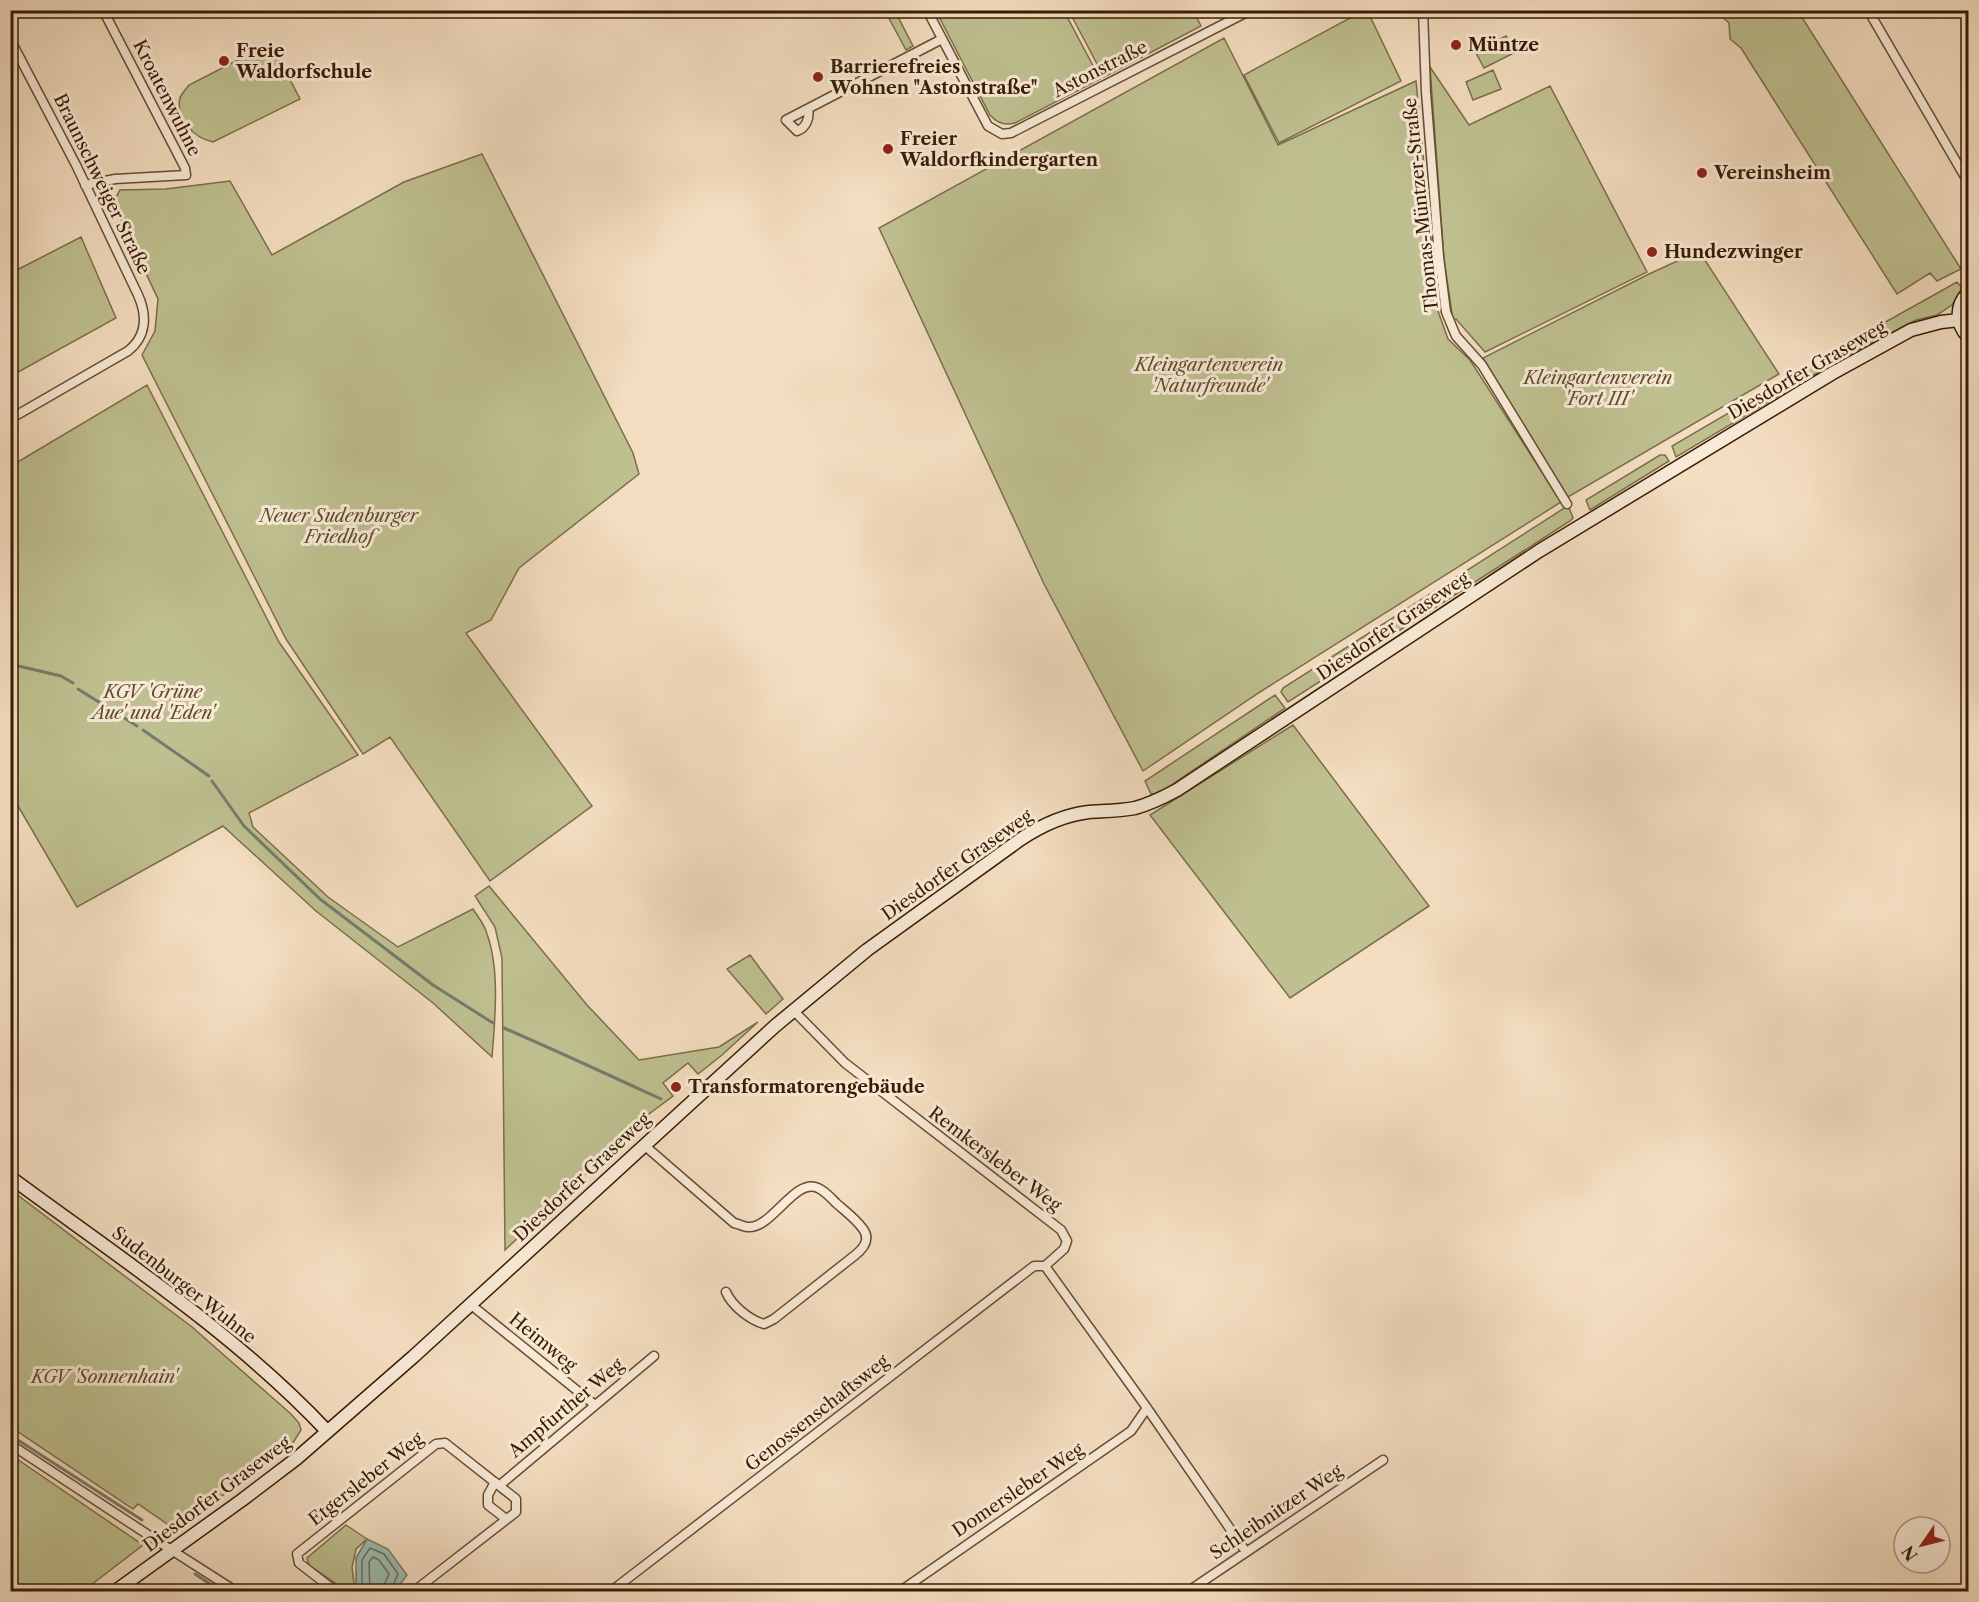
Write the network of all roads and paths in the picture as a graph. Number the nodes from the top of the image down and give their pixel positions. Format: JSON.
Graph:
{"nodes":[{"id":1,"x":103,"y":10,"type":"edge"},
{"id":2,"x":927,"y":10,"type":"edge"},
{"id":3,"x":1251,"y":10,"type":"edge"},
{"id":4,"x":1423,"y":10,"type":"edge"},
{"id":5,"x":1868,"y":10,"type":"edge"},
{"id":6,"x":10,"y":39,"type":"edge"},
{"id":7,"x":942,"y":39,"type":"junction"},
{"id":8,"x":808,"y":109,"type":"dead end"},
{"id":9,"x":1968,"y":182,"type":"edge"},
{"id":10,"x":86,"y":185,"type":"junction"},
{"id":11,"x":1968,"y":293,"type":"edge"},
{"id":12,"x":1959,"y":320,"type":"junction"},
{"id":13,"x":1968,"y":337,"type":"edge"},
{"id":14,"x":10,"y":419,"type":"edge"},
{"id":15,"x":1566,"y":504,"type":"dead end"},
{"id":16,"x":794,"y":1011,"type":"junction"},
{"id":17,"x":645,"y":1145,"type":"junction"},
{"id":18,"x":10,"y":1177,"type":"edge"},
{"id":19,"x":1045,"y":1266,"type":"junction"},
{"id":20,"x":726,"y":1292,"type":"dead end"},
{"id":21,"x":470,"y":1304,"type":"junction"},
{"id":22,"x":654,"y":1356,"type":"dead end"},
{"id":23,"x":595,"y":1405,"type":"junction"},
{"id":24,"x":1147,"y":1408,"type":"junction"},
{"id":25,"x":327,"y":1431,"type":"junction"},
{"id":26,"x":10,"y":1444,"type":"edge"},
{"id":27,"x":1383,"y":1460,"type":"dead end"},
{"id":28,"x":497,"y":1484,"type":"junction"},
{"id":29,"x":506,"y":1519,"type":"junction"},
{"id":30,"x":172,"y":1550,"type":"junction"},
{"id":31,"x":1246,"y":1552,"type":"junction"},
{"id":32,"x":331,"y":1590,"type":"edge"},
{"id":33,"x":114,"y":1592,"type":"edge"},
{"id":34,"x":237,"y":1592,"type":"edge"},
{"id":35,"x":413,"y":1592,"type":"edge"},
{"id":36,"x":610,"y":1592,"type":"edge"},
{"id":37,"x":899,"y":1592,"type":"edge"},
{"id":38,"x":1188,"y":1592,"type":"edge"}],
"edges":[{"from":1,"to":10,"type":"street","name":"Kroatenwuhne"},
{"from":2,"to":7,"type":"street","name":"Astonstraße"},
{"from":3,"to":7,"type":"street","name":"Astonstraße"},
{"from":4,"to":15,"type":"street","name":"Thomas-Müntzer-Straße"},
{"from":5,"to":9,"type":"street"},
{"from":6,"to":10,"type":"street","name":"Braunschweiger Straße"},
{"from":7,"to":8,"type":"street"},
{"from":10,"to":14,"type":"street","name":"Braunschweiger Straße"},
{"from":11,"to":12,"type":"main road"},
{"from":12,"to":13,"type":"main road"},
{"from":12,"to":16,"type":"main road","name":"Diesdorfer Graseweg"},
{"from":16,"to":17,"type":"main road","name":"Diesdorfer Graseweg"},
{"from":16,"to":19,"type":"street","name":"Remkersleber Weg"},
{"from":17,"to":20,"type":"street"},
{"from":17,"to":21,"type":"main road","name":"Diesdorfer Graseweg"},
{"from":18,"to":25,"type":"main road","name":"Sudenburger Wuhne"},
{"from":19,"to":24,"type":"street"},
{"from":19,"to":36,"type":"street","name":"Genossenschaftsweg"},
{"from":21,"to":23,"type":"street","name":"Heimweg"},
{"from":21,"to":25,"type":"main road","name":"Diesdorfer Graseweg"},
{"from":22,"to":23,"type":"street","name":"Ampfurther Weg"},
{"from":23,"to":28,"type":"street","name":"Ampfurther Weg"},
{"from":24,"to":31,"type":"street"},
{"from":24,"to":37,"type":"street","name":"Domersleber Weg"},
{"from":25,"to":30,"type":"main road","name":"Diesdorfer Graseweg"},
{"from":26,"to":30,"type":"street"},
{"from":27,"to":31,"type":"street","name":"Schleibnitzer Weg"},
{"from":28,"to":29,"type":"street"},
{"from":28,"to":29,"type":"street","name":"Etgersleber Weg"},
{"from":28,"to":32,"type":"street","name":"Etgersleber Weg"},
{"from":29,"to":35,"type":"street"},
{"from":30,"to":33,"type":"main road","name":"Diesdorfer Graseweg"},
{"from":30,"to":34,"type":"street"},
{"from":31,"to":38,"type":"street","name":"Schleibnitzer Weg"}]}
